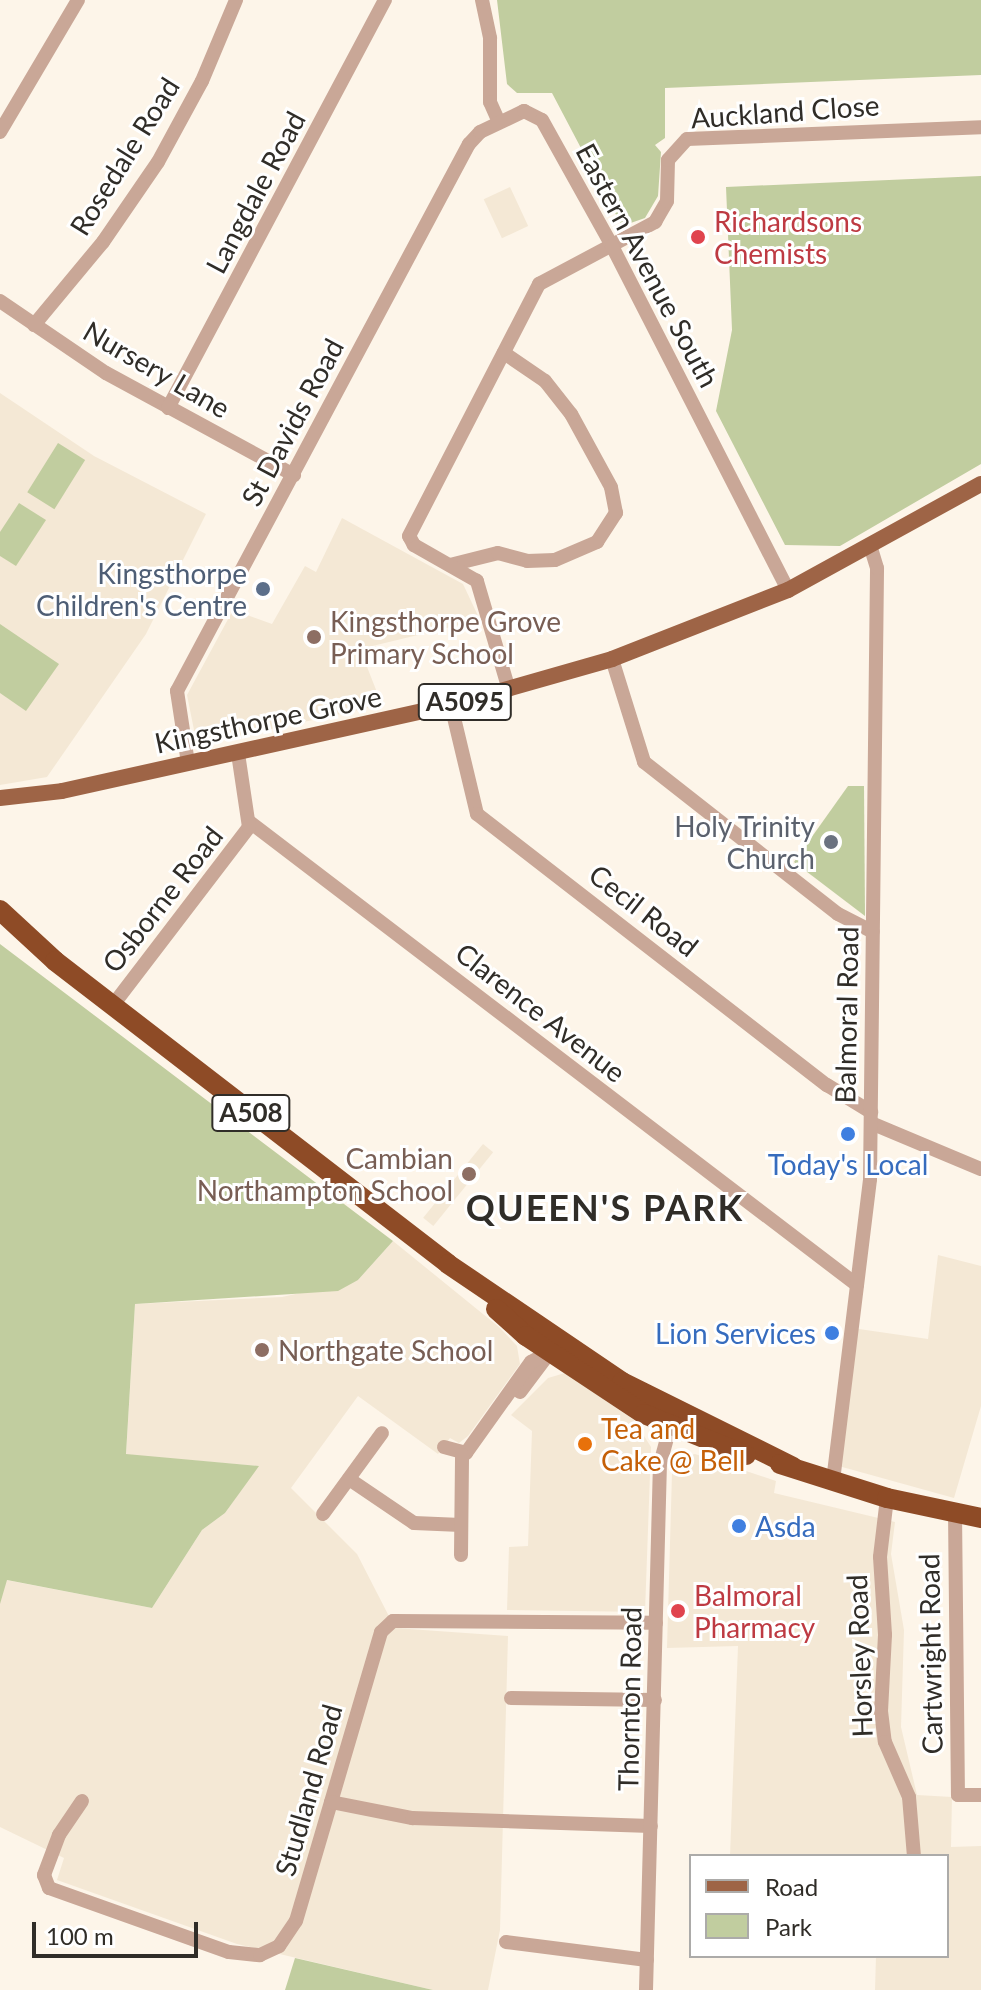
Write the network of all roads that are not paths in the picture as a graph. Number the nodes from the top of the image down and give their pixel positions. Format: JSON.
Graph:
{"nodes":[{"id":1,"x":78,"y":0,"type":"edge"},
{"id":2,"x":236,"y":0,"type":"edge"},
{"id":3,"x":385,"y":0,"type":"edge"},
{"id":4,"x":482,"y":0,"type":"edge"},
{"id":5,"x":499,"y":122,"type":"junction"},
{"id":6,"x":981,"y":127,"type":"edge"},
{"id":7,"x":0,"y":132,"type":"edge"},
{"id":8,"x":612,"y":246,"type":"junction"},
{"id":9,"x":0,"y":301,"type":"edge"},
{"id":10,"x":34,"y":325,"type":"junction"},
{"id":11,"x":504,"y":353,"type":"junction"},
{"id":12,"x":168,"y":408,"type":"junction"},
{"id":13,"x":294,"y":475,"type":"junction"},
{"id":14,"x":981,"y":484,"type":"edge"},
{"id":15,"x":871,"y":548,"type":"junction"},
{"id":16,"x":485,"y":555,"type":"junction"},
{"id":17,"x":450,"y":565,"type":"junction"},
{"id":18,"x":477,"y":581,"type":"junction"},
{"id":19,"x":788,"y":590,"type":"junction"},
{"id":20,"x":612,"y":659,"type":"junction"},
{"id":21,"x":509,"y":690,"type":"junction"},
{"id":22,"x":451,"y":705,"type":"junction"},
{"id":23,"x":238,"y":753,"type":"junction"},
{"id":24,"x":188,"y":763,"type":"junction"},
{"id":25,"x":39,"y":795,"type":"junction"},
{"id":26,"x":0,"y":798,"type":"edge"},
{"id":27,"x":0,"y":811,"type":"edge"},
{"id":28,"x":251,"y":823,"type":"junction"},
{"id":29,"x":0,"y":910,"type":"edge"},
{"id":30,"x":0,"y":929,"type":"edge"},
{"id":31,"x":873,"y":932,"type":"junction"},
{"id":32,"x":55,"y":961,"type":"junction"},
{"id":33,"x":113,"y":1005,"type":"junction"},
{"id":34,"x":871,"y":1118,"type":"junction"},
{"id":35,"x":981,"y":1169,"type":"edge"},
{"id":36,"x":857,"y":1285,"type":"junction"},
{"id":37,"x":529,"y":1328,"type":"junction"},
{"id":38,"x":572,"y":1358,"type":"junction"},
{"id":39,"x":540,"y":1361,"type":"junction"},
{"id":40,"x":672,"y":1419,"type":"junction"},
{"id":41,"x":382,"y":1433,"type":"dead end"},
{"id":42,"x":444,"y":1447,"type":"dead end"},
{"id":43,"x":462,"y":1455,"type":"junction"},
{"id":44,"x":349,"y":1479,"type":"junction"},
{"id":45,"x":833,"y":1481,"type":"junction"},
{"id":46,"x":887,"y":1498,"type":"junction"},
{"id":47,"x":955,"y":1512,"type":"junction"},
{"id":48,"x":323,"y":1514,"type":"dead end"},
{"id":49,"x":981,"y":1518,"type":"edge"},
{"id":50,"x":461,"y":1525,"type":"junction"},
{"id":51,"x":461,"y":1555,"type":"dead end"},
{"id":52,"x":656,"y":1623,"type":"junction"},
{"id":53,"x":511,"y":1698,"type":"dead end"},
{"id":54,"x":655,"y":1700,"type":"junction"},
{"id":55,"x":981,"y":1795,"type":"edge"},
{"id":56,"x":82,"y":1801,"type":"dead end"},
{"id":57,"x":331,"y":1802,"type":"junction"},
{"id":58,"x":651,"y":1826,"type":"junction"},
{"id":59,"x":914,"y":1854,"type":"edge"},
{"id":60,"x":506,"y":1942,"type":"dead end"},
{"id":61,"x":647,"y":1960,"type":"junction"},
{"id":62,"x":646,"y":1990,"type":"edge"}],
"edges":[{"from":1,"to":7,"type":"street"},
{"from":2,"to":10,"type":"street","name":"Rosedale Road"},
{"from":3,"to":12,"type":"street","name":"Langdale Road"},
{"from":4,"to":5,"type":"street"},
{"from":5,"to":8,"type":"street","name":"Eastern Avenue South"},
{"from":5,"to":13,"type":"street","name":"St Davids Road"},
{"from":6,"to":8,"type":"street","name":"Auckland Close"},
{"from":8,"to":11,"type":"street"},
{"from":8,"to":19,"type":"street","name":"Eastern Avenue South"},
{"from":9,"to":10,"type":"street","name":"Nursery Lane"},
{"from":10,"to":12,"type":"street","name":"Nursery Lane"},
{"from":11,"to":16,"type":"street"},
{"from":11,"to":17,"type":"street"},
{"from":12,"to":13,"type":"street","name":"Nursery Lane"},
{"from":13,"to":24,"type":"street","name":"St Davids Road"},
{"from":14,"to":15,"type":"main road","name":"Kingsthorpe Grove","number":"A5095"},
{"from":15,"to":19,"type":"main road","name":"Kingsthorpe Grove","number":"A5095"},
{"from":15,"to":31,"type":"street","name":"Balmoral Road"},
{"from":16,"to":17,"type":"street"},
{"from":16,"to":18,"type":"street"},
{"from":17,"to":18,"type":"street"},
{"from":18,"to":21,"type":"street"},
{"from":19,"to":20,"type":"main road","name":"Kingsthorpe Grove","number":"A5095"},
{"from":20,"to":21,"type":"main road","name":"Kingsthorpe Grove","number":"A5095"},
{"from":20,"to":31,"type":"street"},
{"from":21,"to":22,"type":"main road","name":"Kingsthorpe Grove","number":"A5095"},
{"from":22,"to":23,"type":"main road","name":"Kingsthorpe Grove","number":"A5095"},
{"from":22,"to":34,"type":"street","name":"Cecil Road"},
{"from":23,"to":24,"type":"main road","name":"Kingsthorpe Grove","number":"A5095"},
{"from":23,"to":28,"type":"street"},
{"from":24,"to":25,"type":"main road","name":"Kingsthorpe Grove","number":"A5095"},
{"from":25,"to":26,"type":"main road","name":"Kingsthorpe Grove","number":"A5095"},
{"from":25,"to":27,"type":"main road","number":"A5095"},
{"from":28,"to":33,"type":"street","name":"Osborne Road"},
{"from":28,"to":36,"type":"street","name":"Clarence Avenue"},
{"from":29,"to":32,"type":"highway","number":"A508"},
{"from":30,"to":32,"type":"highway","number":"A508"},
{"from":31,"to":34,"type":"street","name":"Balmoral Road"},
{"from":32,"to":33,"type":"highway","number":"A508"},
{"from":33,"to":37,"type":"highway","number":"A508"},
{"from":34,"to":35,"type":"street","name":"Cecil Road"},
{"from":34,"to":36,"type":"street","name":"Balmoral Road"},
{"from":36,"to":45,"type":"street","name":"Balmoral Road"},
{"from":37,"to":38,"type":"highway","number":"A508"},
{"from":37,"to":39,"type":"highway"},
{"from":38,"to":39,"type":"highway"},
{"from":38,"to":40,"type":"highway","number":"A508"},
{"from":38,"to":40,"type":"highway","number":"A508"},
{"from":39,"to":43,"type":"street"},
{"from":40,"to":45,"type":"highway","number":"A508"},
{"from":40,"to":52,"type":"street","name":"Thornton Road"},
{"from":41,"to":44,"type":"street"},
{"from":42,"to":43,"type":"street"},
{"from":43,"to":50,"type":"street"},
{"from":44,"to":48,"type":"street"},
{"from":44,"to":50,"type":"street"},
{"from":45,"to":46,"type":"highway","number":"A508"},
{"from":46,"to":47,"type":"highway","number":"A508"},
{"from":46,"to":59,"type":"street","name":"Horsley Road"},
{"from":47,"to":49,"type":"highway","number":"A508"},
{"from":47,"to":55,"type":"street","name":"Cartwright Road"},
{"from":50,"to":51,"type":"street"},
{"from":52,"to":54,"type":"street","name":"Thornton Road"},
{"from":52,"to":57,"type":"street","name":"Studland Road"},
{"from":53,"to":54,"type":"street"},
{"from":54,"to":58,"type":"street","name":"Thornton Road"},
{"from":56,"to":57,"type":"street","name":"Studland Road"},
{"from":57,"to":58,"type":"street"},
{"from":58,"to":61,"type":"street","name":"Thornton Road"},
{"from":60,"to":61,"type":"street"},
{"from":61,"to":62,"type":"street","name":"Thornton Road"}]}
